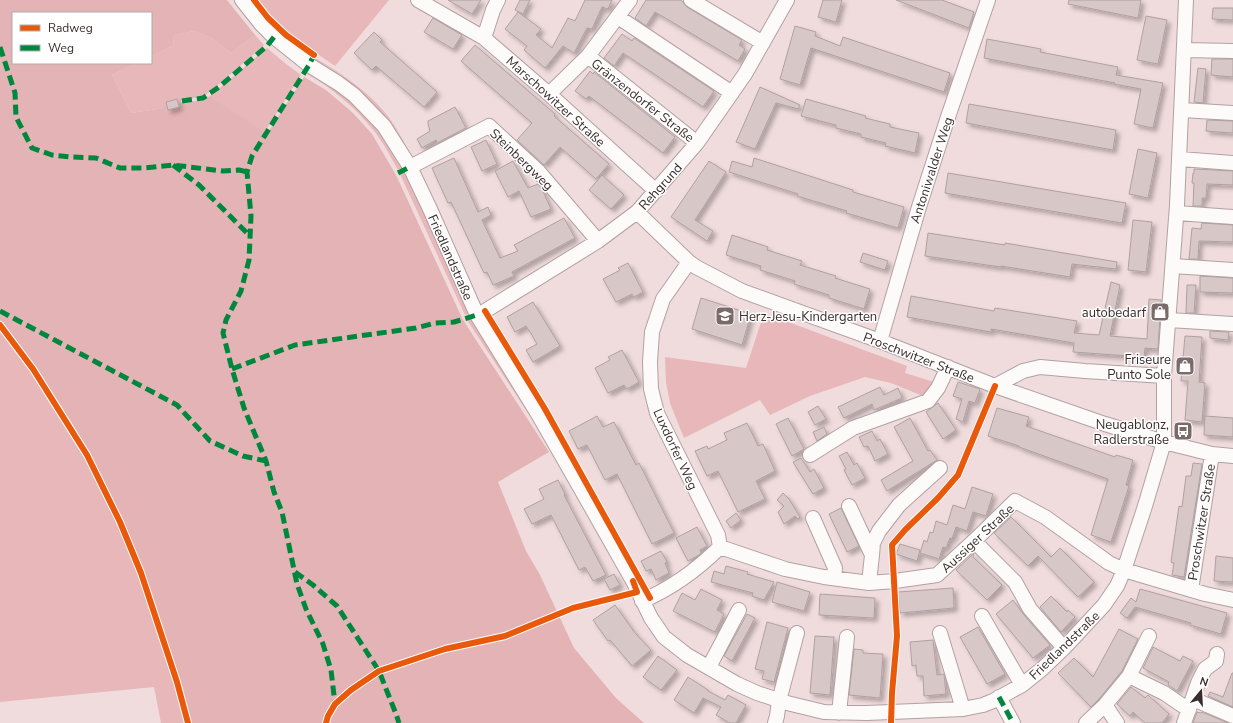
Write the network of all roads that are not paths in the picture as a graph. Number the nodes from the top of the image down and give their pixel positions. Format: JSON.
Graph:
{"nodes":[{"id":1,"x":242,"y":0,"type":"edge"},
{"id":2,"x":418,"y":0,"type":"edge"},
{"id":3,"x":498,"y":0,"type":"edge"},
{"id":4,"x":630,"y":0,"type":"edge"},
{"id":5,"x":691,"y":0,"type":"edge"},
{"id":6,"x":787,"y":0,"type":"edge"},
{"id":7,"x":988,"y":0,"type":"edge"},
{"id":8,"x":1186,"y":0,"type":"edge"},
{"id":9,"x":618,"y":17,"type":"junction"},
{"id":10,"x":484,"y":38,"type":"junction"},
{"id":11,"x":763,"y":43,"type":"junction"},
{"id":12,"x":1184,"y":50,"type":"junction"},
{"id":13,"x":1233,"y":51,"type":"edge"},
{"id":14,"x":588,"y":56,"type":"junction"},
{"id":15,"x":732,"y":93,"type":"junction"},
{"id":16,"x":549,"y":94,"type":"junction"},
{"id":17,"x":1182,"y":110,"type":"junction"},
{"id":18,"x":1233,"y":113,"type":"edge"},
{"id":19,"x":697,"y":144,"type":"junction"},
{"id":20,"x":1180,"y":159,"type":"junction"},
{"id":21,"x":1233,"y":163,"type":"edge"},
{"id":22,"x":410,"y":167,"type":"junction"},
{"id":23,"x":656,"y":191,"type":"junction"},
{"id":24,"x":637,"y":212,"type":"junction"},
{"id":25,"x":1177,"y":213,"type":"junction"},
{"id":26,"x":1233,"y":217,"type":"edge"},
{"id":27,"x":598,"y":241,"type":"junction"},
{"id":28,"x":689,"y":262,"type":"junction"},
{"id":29,"x":1173,"y":266,"type":"junction"},
{"id":30,"x":1233,"y":270,"type":"edge"},
{"id":31,"x":477,"y":314,"type":"junction"},
{"id":32,"x":1169,"y":320,"type":"junction"},
{"id":33,"x":1233,"y":324,"type":"edge"},
{"id":34,"x":880,"y":341,"type":"junction"},
{"id":35,"x":948,"y":367,"type":"junction"},
{"id":36,"x":1164,"y":376,"type":"junction"},
{"id":37,"x":994,"y":386,"type":"junction"},
{"id":38,"x":1164,"y":442,"type":"junction"},
{"id":39,"x":1212,"y":454,"type":"junction"},
{"id":40,"x":810,"y":455,"type":"dead end"},
{"id":41,"x":1233,"y":456,"type":"edge"},
{"id":42,"x":940,"y":468,"type":"dead end"},
{"id":43,"x":849,"y":506,"type":"dead end"},
{"id":44,"x":813,"y":518,"type":"dead end"},
{"id":45,"x":974,"y":541,"type":"junction"},
{"id":46,"x":720,"y":547,"type":"junction"},
{"id":47,"x":872,"y":555,"type":"junction"},
{"id":48,"x":1124,"y":570,"type":"junction"},
{"id":49,"x":834,"y":578,"type":"junction"},
{"id":50,"x":869,"y":583,"type":"junction"},
{"id":51,"x":1191,"y":590,"type":"junction"},
{"id":52,"x":1233,"y":600,"type":"edge"},
{"id":53,"x":642,"y":601,"type":"junction"},
{"id":54,"x":739,"y":610,"type":"dead end"},
{"id":55,"x":982,"y":616,"type":"dead end"},
{"id":56,"x":797,"y":633,"type":"dead end"},
{"id":57,"x":940,"y":633,"type":"dead end"},
{"id":58,"x":1149,"y":636,"type":"dead end"},
{"id":59,"x":847,"y":637,"type":"dead end"},
{"id":60,"x":1064,"y":648,"type":"junction"},
{"id":61,"x":1217,"y":654,"type":"dead end"},
{"id":62,"x":709,"y":667,"type":"junction"},
{"id":63,"x":1129,"y":676,"type":"junction"},
{"id":64,"x":1022,"y":685,"type":"junction"},
{"id":65,"x":999,"y":698,"type":"junction"},
{"id":66,"x":779,"y":701,"type":"junction"},
{"id":67,"x":1105,"y":705,"type":"junction"},
{"id":68,"x":963,"y":709,"type":"junction"},
{"id":69,"x":1188,"y":711,"type":"edge"},
{"id":70,"x":839,"y":713,"type":"junction"},
{"id":71,"x":1233,"y":716,"type":"edge"},
{"id":72,"x":946,"y":717,"type":"edge"},
{"id":73,"x":902,"y":718,"type":"edge"},
{"id":74,"x":778,"y":721,"type":"edge"},
{"id":75,"x":1013,"y":723,"type":"edge"},
{"id":76,"x":1086,"y":723,"type":"edge"},
{"id":77,"x":1116,"y":723,"type":"edge"}],
"edges":[{"from":1,"to":22,"type":"street","name":"Friedlandstraße"},
{"from":2,"to":10,"type":"street","name":"Marschowitzer Straße"},
{"from":3,"to":10,"type":"street"},
{"from":4,"to":9,"type":"street","name":"Gränzendorfer Straße"},
{"from":5,"to":11,"type":"street"},
{"from":6,"to":11,"type":"street","name":"Rehgrund"},
{"from":7,"to":34,"type":"street","name":"Antoniwalder Weg"},
{"from":8,"to":12,"type":"street","name":"Friedlandstraße"},
{"from":9,"to":14,"type":"street","name":"Gränzendorfer Straße"},
{"from":9,"to":15,"type":"street"},
{"from":10,"to":16,"type":"street","name":"Marschowitzer Straße"},
{"from":11,"to":15,"type":"street","name":"Rehgrund"},
{"from":12,"to":13,"type":"street"},
{"from":12,"to":17,"type":"street","name":"Friedlandstraße"},
{"from":14,"to":16,"type":"street","name":"Gränzendorfer Straße"},
{"from":14,"to":19,"type":"street","name":"Gränzendorfer Straße"},
{"from":15,"to":19,"type":"street","name":"Rehgrund"},
{"from":16,"to":23,"type":"street","name":"Marschowitzer Straße"},
{"from":17,"to":18,"type":"street"},
{"from":17,"to":20,"type":"street","name":"Friedlandstraße"},
{"from":19,"to":23,"type":"street","name":"Rehgrund"},
{"from":20,"to":21,"type":"street"},
{"from":20,"to":25,"type":"street","name":"Friedlandstraße"},
{"from":22,"to":27,"type":"street","name":"Steinbergweg"},
{"from":22,"to":31,"type":"street","name":"Friedlandstraße"},
{"from":23,"to":24,"type":"street","name":"Rehgrund"},
{"from":24,"to":27,"type":"street","name":"Rehgrund"},
{"from":24,"to":28,"type":"street","name":"Proschwitzer Straße"},
{"from":25,"to":26,"type":"street"},
{"from":25,"to":29,"type":"street","name":"Friedlandstraße"},
{"from":27,"to":31,"type":"street","name":"Rehgrund"},
{"from":28,"to":34,"type":"street","name":"Proschwitzer Straße"},
{"from":28,"to":46,"type":"street","name":"Luxdorfer Weg"},
{"from":29,"to":30,"type":"street"},
{"from":29,"to":32,"type":"street","name":"Friedlandstraße"},
{"from":31,"to":53,"type":"street","name":"Friedlandstraße"},
{"from":32,"to":33,"type":"street"},
{"from":32,"to":36,"type":"street","name":"Friedlandstraße"},
{"from":34,"to":35,"type":"street","name":"Proschwitzer Straße"},
{"from":35,"to":37,"type":"street","name":"Proschwitzer Straße"},
{"from":35,"to":40,"type":"street"},
{"from":36,"to":37,"type":"street"},
{"from":36,"to":38,"type":"street","name":"Friedlandstraße"},
{"from":37,"to":38,"type":"street","name":"Proschwitzer Straße"},
{"from":38,"to":39,"type":"street","name":"Proschwitzer Straße"},
{"from":38,"to":48,"type":"street","name":"Friedlandstraße"},
{"from":39,"to":41,"type":"street","name":"Proschwitzer Straße"},
{"from":39,"to":51,"type":"street","name":"Proschwitzer Straße"},
{"from":42,"to":47,"type":"street"},
{"from":43,"to":47,"type":"street"},
{"from":44,"to":49,"type":"street"},
{"from":45,"to":48,"type":"street","name":"Aussiger Straße"},
{"from":45,"to":50,"type":"street","name":"Aussiger Straße"},
{"from":45,"to":60,"type":"street"},
{"from":46,"to":49,"type":"street","name":"Aussiger Straße"},
{"from":46,"to":53,"type":"street"},
{"from":47,"to":50,"type":"street"},
{"from":48,"to":51,"type":"street"},
{"from":48,"to":60,"type":"street","name":"Friedlandstraße"},
{"from":49,"to":50,"type":"street","name":"Aussiger Straße"},
{"from":51,"to":52,"type":"street"},
{"from":53,"to":62,"type":"street","name":"Friedlandstraße"},
{"from":54,"to":62,"type":"street"},
{"from":55,"to":64,"type":"street"},
{"from":56,"to":66,"type":"street"},
{"from":57,"to":68,"type":"street"},
{"from":58,"to":63,"type":"street"},
{"from":59,"to":70,"type":"street"},
{"from":60,"to":64,"type":"street","name":"Friedlandstraße"},
{"from":61,"to":69,"type":"street"},
{"from":62,"to":66,"type":"street","name":"Friedlandstraße"},
{"from":63,"to":67,"type":"street"},
{"from":63,"to":69,"type":"street"},
{"from":64,"to":65,"type":"street","name":"Friedlandstraße"},
{"from":65,"to":68,"type":"street","name":"Friedlandstraße"},
{"from":65,"to":75,"type":"street"},
{"from":66,"to":70,"type":"street","name":"Friedlandstraße"},
{"from":66,"to":74,"type":"street"},
{"from":67,"to":76,"type":"street"},
{"from":67,"to":77,"type":"street"},
{"from":68,"to":72,"type":"street","name":"Friedlandstraße"},
{"from":69,"to":71,"type":"street"},
{"from":70,"to":73,"type":"street","name":"Friedlandstraße"},
{"from":72,"to":73,"type":"street","name":"Friedlandstraße"}]}
